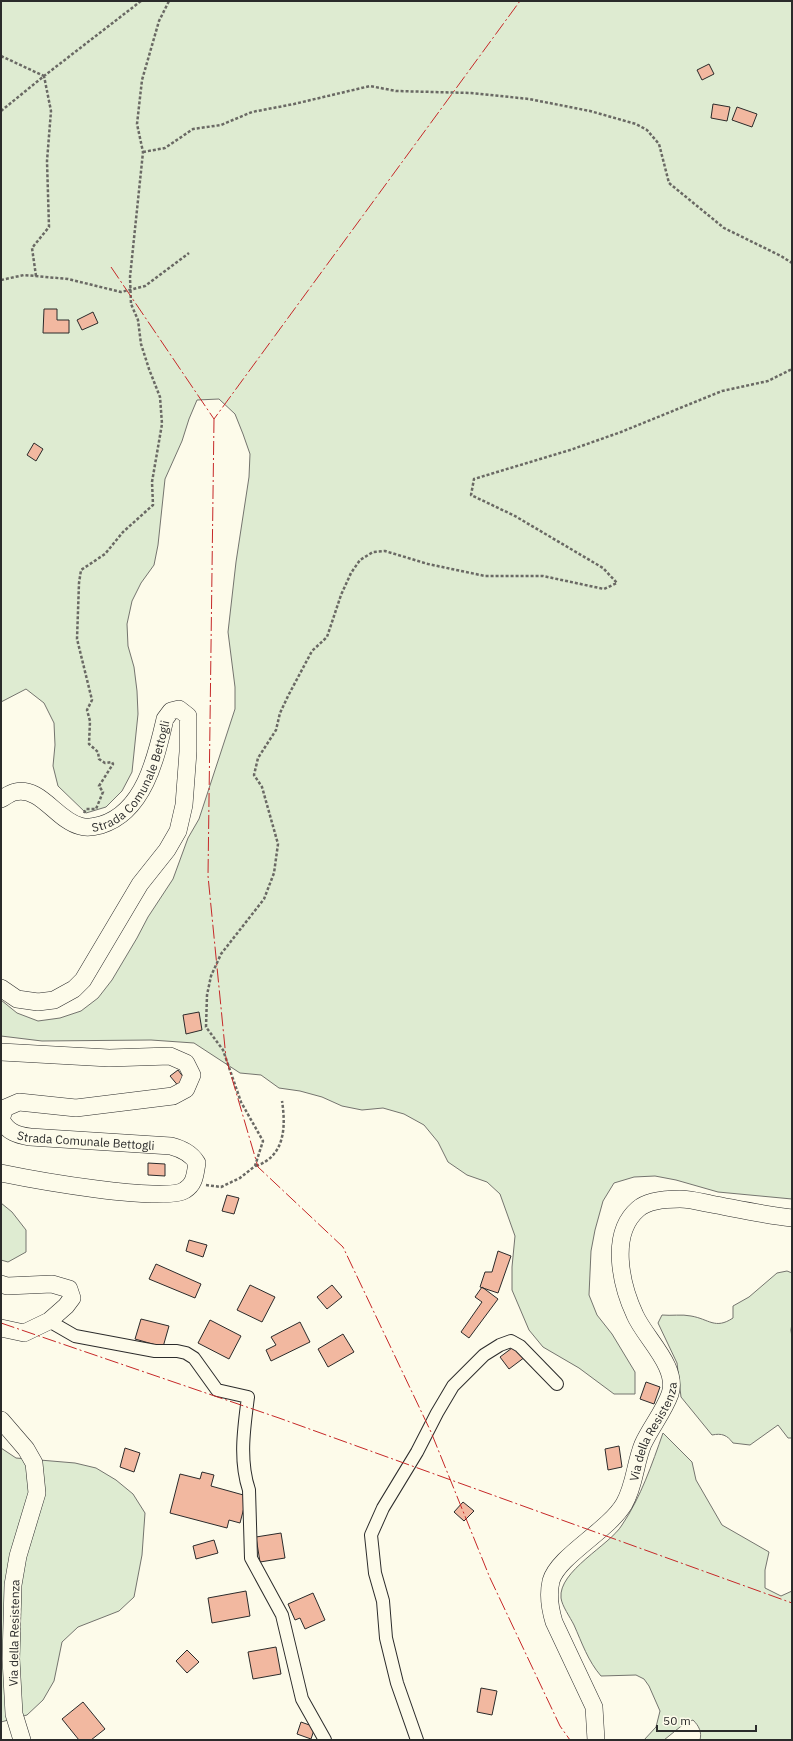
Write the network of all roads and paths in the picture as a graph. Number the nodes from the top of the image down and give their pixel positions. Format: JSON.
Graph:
{"nodes":[{"id":1,"x":141,"y":1,"type":"edge"},
{"id":2,"x":169,"y":1,"type":"edge"},
{"id":3,"x":1,"y":56,"type":"edge"},
{"id":4,"x":44,"y":76,"type":"junction"},
{"id":5,"x":1,"y":111,"type":"edge"},
{"id":6,"x":143,"y":152,"type":"junction"},
{"id":7,"x":189,"y":254,"type":"dead end"},
{"id":8,"x":792,"y":263,"type":"edge"},
{"id":9,"x":36,"y":276,"type":"junction"},
{"id":10,"x":1,"y":280,"type":"edge"},
{"id":11,"x":130,"y":290,"type":"junction"},
{"id":12,"x":792,"y":369,"type":"edge"},
{"id":13,"x":1,"y":799,"type":"edge"},
{"id":14,"x":93,"y":827,"type":"junction"},
{"id":15,"x":1,"y":988,"type":"edge"},
{"id":16,"x":1,"y":1052,"type":"edge"},
{"id":17,"x":282,"y":1101,"type":"dead end"},
{"id":18,"x":255,"y":1166,"type":"junction"},
{"id":19,"x":1,"y":1173,"type":"edge"},
{"id":20,"x":193,"y":1184,"type":"junction"},
{"id":21,"x":792,"y":1218,"type":"edge"},
{"id":22,"x":1,"y":1284,"type":"edge"},
{"id":23,"x":49,"y":1321,"type":"junction"},
{"id":24,"x":1,"y":1328,"type":"edge"},
{"id":25,"x":557,"y":1384,"type":"dead end"},
{"id":26,"x":1,"y":1420,"type":"edge"},
{"id":27,"x":23,"y":1738,"type":"edge"},
{"id":28,"x":324,"y":1740,"type":"edge"},
{"id":29,"x":417,"y":1740,"type":"edge"},
{"id":30,"x":596,"y":1740,"type":"edge"}],
"edges":[{"from":1,"to":4,"type":"path"},
{"from":2,"to":6,"type":"path"},
{"from":3,"to":4,"type":"path"},
{"from":4,"to":5,"type":"path"},
{"from":4,"to":9,"type":"path"},
{"from":6,"to":8,"type":"path"},
{"from":6,"to":11,"type":"path"},
{"from":7,"to":11,"type":"path"},
{"from":9,"to":10,"type":"path"},
{"from":9,"to":11,"type":"path"},
{"from":11,"to":14,"type":"path"},
{"from":12,"to":18,"type":"path"},
{"from":13,"to":14,"type":"street","name":"Strada Comunale Bettogli"},
{"from":14,"to":15,"type":"street","name":"Strada Comunale Bettogli"},
{"from":16,"to":20,"type":"street","name":"Strada Comunale Bettogli"},
{"from":17,"to":18,"type":"path"},
{"from":18,"to":20,"type":"path"},
{"from":19,"to":20,"type":"street"},
{"from":21,"to":30,"type":"street","name":"Via della Resistenza"},
{"from":22,"to":23,"type":"street"},
{"from":23,"to":24,"type":"street"},
{"from":23,"to":28,"type":"street"},
{"from":25,"to":29,"type":"street"},
{"from":26,"to":27,"type":"street","name":"Via della Resistenza"}]}
